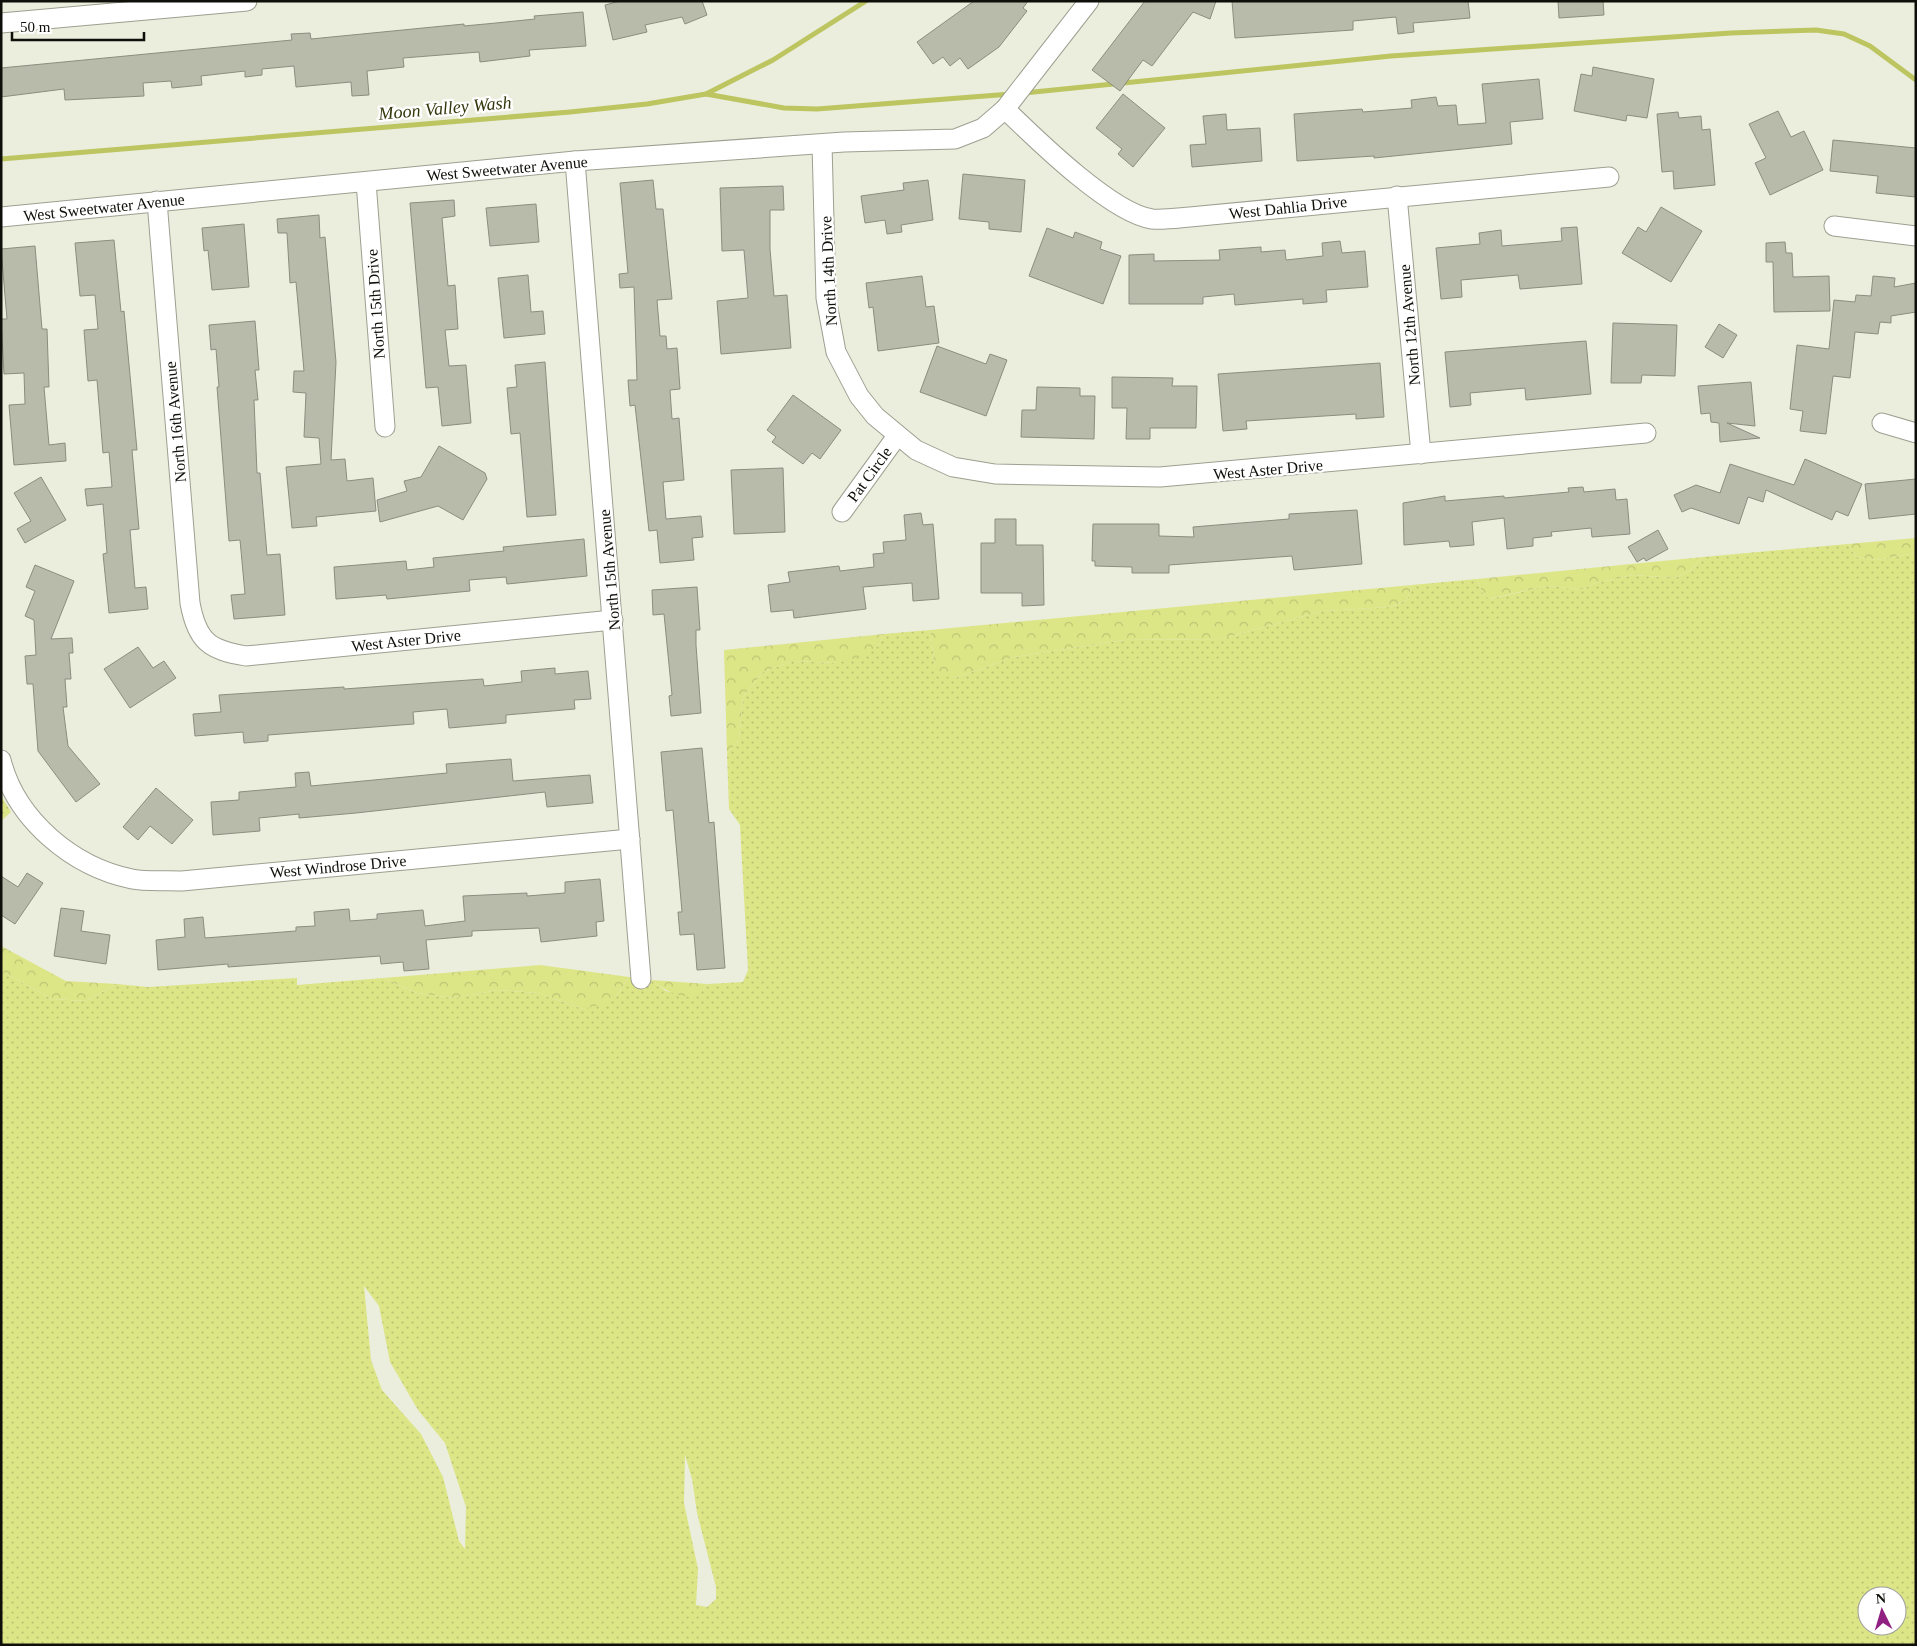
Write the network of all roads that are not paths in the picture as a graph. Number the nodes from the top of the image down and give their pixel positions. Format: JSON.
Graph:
{"nodes":[{"id":1,"x":247,"y":1,"type":"edge"},
{"id":2,"x":1088,"y":1,"type":"edge"},
{"id":3,"x":1,"y":23,"type":"edge"},
{"id":4,"x":1007,"y":106,"type":"junction"},
{"id":5,"x":822,"y":144,"type":"junction"},
{"id":6,"x":575,"y":162,"type":"junction"},
{"id":7,"x":1608,"y":177,"type":"dead end"},
{"id":8,"x":366,"y":182,"type":"junction"},
{"id":9,"x":1397,"y":196,"type":"junction"},
{"id":10,"x":157,"y":201,"type":"junction"},
{"id":11,"x":1,"y":217,"type":"edge"},
{"id":12,"x":1834,"y":226,"type":"dead end"},
{"id":13,"x":1916,"y":236,"type":"edge"},
{"id":14,"x":1882,"y":423,"type":"dead end"},
{"id":15,"x":385,"y":427,"type":"dead end"},
{"id":16,"x":1646,"y":433,"type":"dead end"},
{"id":17,"x":1916,"y":433,"type":"edge"},
{"id":18,"x":897,"y":436,"type":"junction"},
{"id":19,"x":1421,"y":454,"type":"junction"},
{"id":20,"x":842,"y":512,"type":"dead end"},
{"id":21,"x":613,"y":620,"type":"junction"},
{"id":22,"x":204,"y":639,"type":"joint"},
{"id":23,"x":1,"y":760,"type":"edge"},
{"id":24,"x":630,"y":839,"type":"junction"},
{"id":25,"x":641,"y":979,"type":"dead end"}],
"edges":[{"from":1,"to":3,"type":"street"},
{"from":2,"to":4,"type":"street","name":"West Sweetwater Avenue"},
{"from":4,"to":5,"type":"street","name":"West Sweetwater Avenue"},
{"from":4,"to":9,"type":"street","name":"West Dahlia Drive"},
{"from":5,"to":6,"type":"street","name":"West Sweetwater Avenue"},
{"from":5,"to":18,"type":"street","name":"North 14th Drive"},
{"from":6,"to":8,"type":"street","name":"West Sweetwater Avenue"},
{"from":6,"to":21,"type":"street","name":"North 15th Avenue"},
{"from":7,"to":9,"type":"street","name":"West Dahlia Drive"},
{"from":8,"to":10,"type":"street","name":"West Sweetwater Avenue"},
{"from":8,"to":15,"type":"street","name":"North 15th Drive"},
{"from":9,"to":19,"type":"street","name":"North 12th Avenue"},
{"from":10,"to":11,"type":"street","name":"West Sweetwater Avenue"},
{"from":10,"to":22,"type":"street","name":"North 16th Avenue"},
{"from":12,"to":13,"type":"street"},
{"from":14,"to":17,"type":"street"},
{"from":16,"to":19,"type":"street","name":"West Aster Drive"},
{"from":18,"to":19,"type":"street","name":"West Aster Drive"},
{"from":18,"to":20,"type":"street","name":"Pat Circle"},
{"from":21,"to":22,"type":"street","name":"West Aster Drive"},
{"from":21,"to":24,"type":"street","name":"North 15th Avenue"},
{"from":23,"to":24,"type":"street","name":"West Windrose Drive"},
{"from":24,"to":25,"type":"street","name":"North 15th Avenue"}]}
